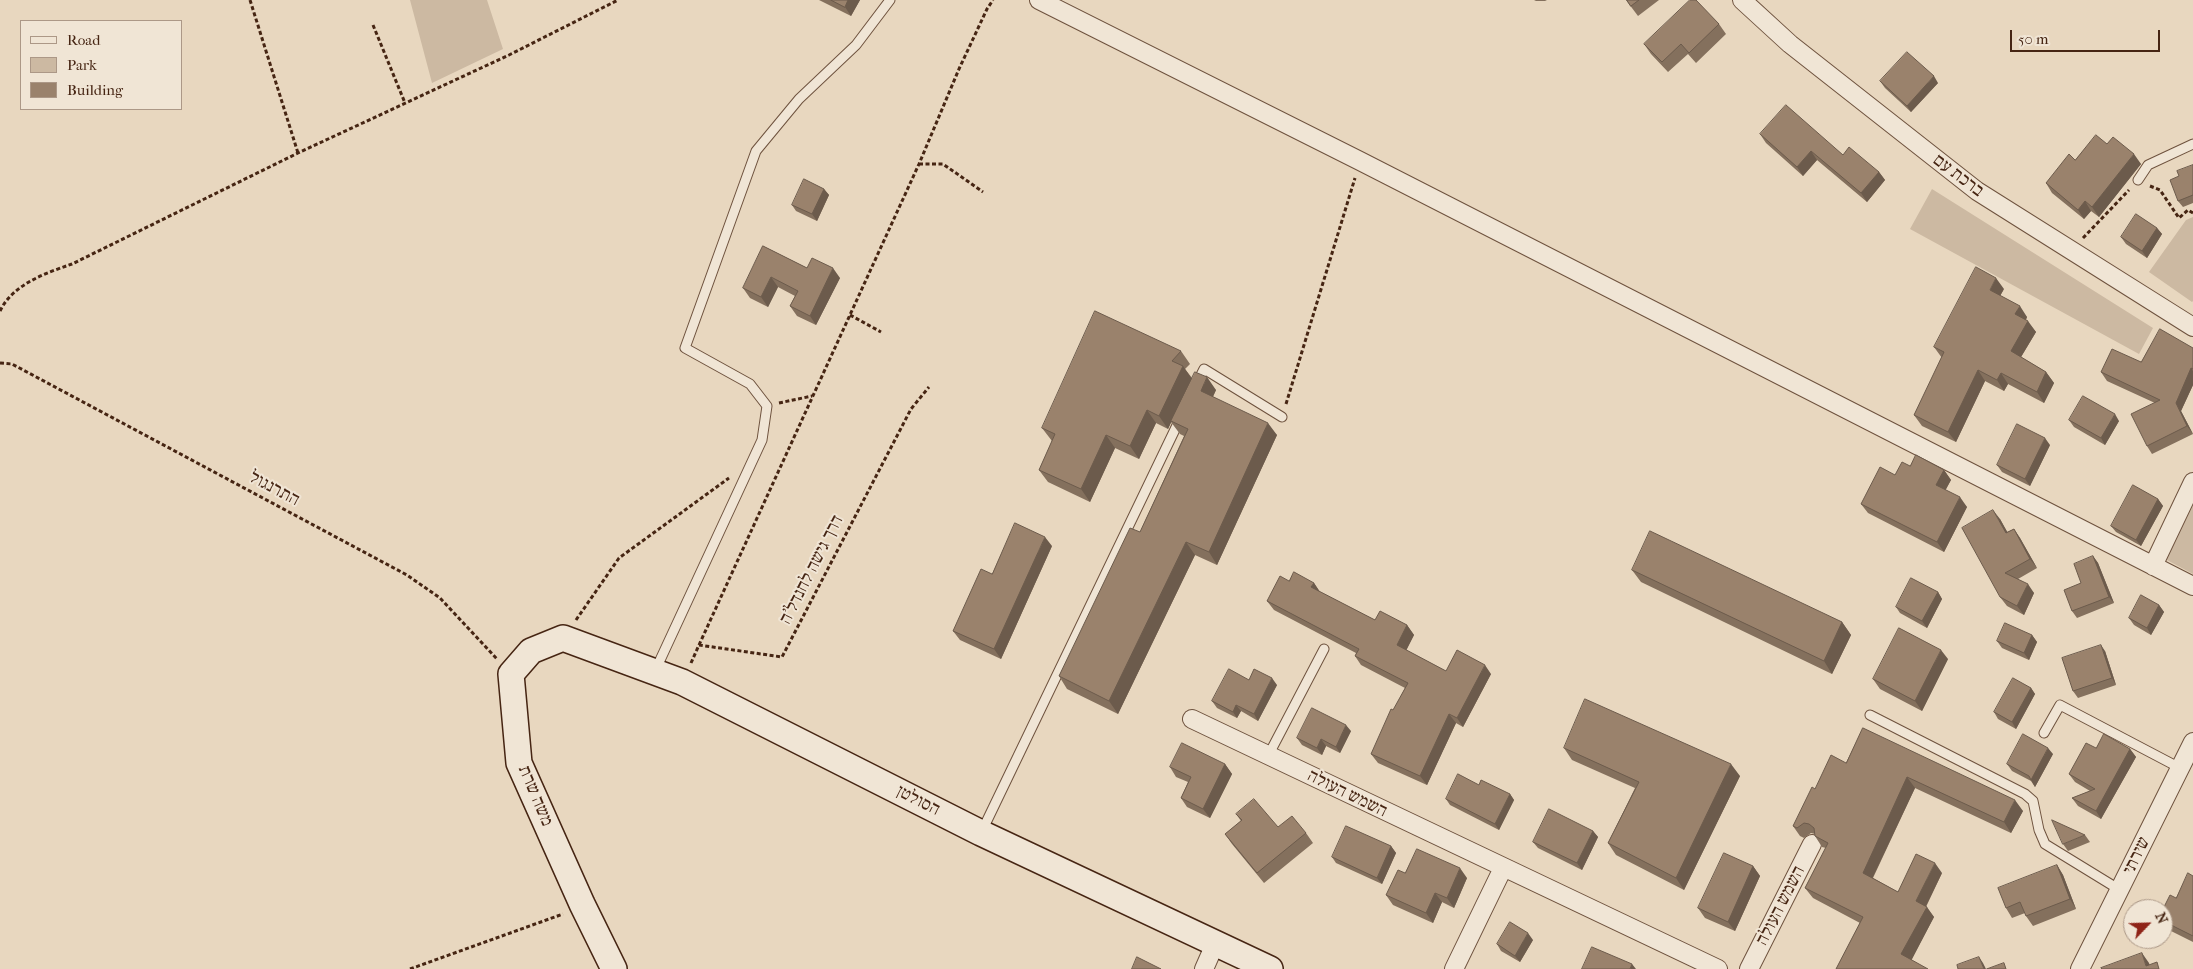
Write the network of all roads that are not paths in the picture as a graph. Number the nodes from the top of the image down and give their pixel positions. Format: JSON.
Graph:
{"nodes":[{"id":1,"x":890,"y":0,"type":"edge"},
{"id":2,"x":1039,"y":0,"type":"edge"},
{"id":3,"x":1742,"y":0,"type":"edge"},
{"id":4,"x":2193,"y":144,"type":"edge"},
{"id":5,"x":2138,"y":180,"type":"road end"},
{"id":6,"x":2193,"y":327,"type":"edge"},
{"id":7,"x":1191,"y":396,"type":"edge"},
{"id":8,"x":1182,"y":413,"type":"edge"},
{"id":9,"x":1282,"y":417,"type":"road end"},
{"id":10,"x":2193,"y":482,"type":"edge"},
{"id":11,"x":2153,"y":566,"type":"junction"},
{"id":12,"x":2193,"y":586,"type":"edge"},
{"id":13,"x":1324,"y":649,"type":"dead end"},
{"id":14,"x":654,"y":672,"type":"junction"},
{"id":15,"x":511,"y":674,"type":"joint"},
{"id":16,"x":1870,"y":715,"type":"dead end"},
{"id":17,"x":1192,"y":719,"type":"dead end"},
{"id":18,"x":2044,"y":733,"type":"dead end"},
{"id":19,"x":2193,"y":742,"type":"edge"},
{"id":20,"x":1268,"y":756,"type":"junction"},
{"id":21,"x":2180,"y":768,"type":"junction"},
{"id":22,"x":981,"y":833,"type":"junction"},
{"id":23,"x":1812,"y":844,"type":"edge"},
{"id":24,"x":1503,"y":868,"type":"junction"},
{"id":25,"x":2120,"y":890,"type":"junction"},
{"id":26,"x":1215,"y":944,"type":"junction"},
{"id":27,"x":614,"y":969,"type":"edge"},
{"id":28,"x":1204,"y":969,"type":"edge"},
{"id":29,"x":1270,"y":969,"type":"edge"},
{"id":30,"x":1454,"y":969,"type":"edge"},
{"id":31,"x":1718,"y":969,"type":"edge"},
{"id":32,"x":1749,"y":969,"type":"edge"},
{"id":33,"x":2080,"y":969,"type":"edge"}],
"edges":[{"from":1,"to":14,"type":"lane"},
{"from":2,"to":11,"type":"street"},
{"from":3,"to":6,"type":"street","name":"ברכת עם"},
{"from":4,"to":5,"type":"lane"},
{"from":7,"to":9,"type":"lane"},
{"from":8,"to":22,"type":"lane"},
{"from":10,"to":11,"type":"street"},
{"from":11,"to":12,"type":"street"},
{"from":13,"to":20,"type":"lane"},
{"from":14,"to":15,"type":"street","name":"הסולטן"},
{"from":14,"to":22,"type":"street","name":"הסולטן"},
{"from":15,"to":27,"type":"street","name":"משה שרת"},
{"from":16,"to":25,"type":"lane"},
{"from":17,"to":20,"type":"street","name":"השמש העולה"},
{"from":18,"to":21,"type":"lane"},
{"from":19,"to":21,"type":"street","name":"שירתי"},
{"from":20,"to":24,"type":"street","name":"השמש העולה"},
{"from":21,"to":25,"type":"street","name":"שירתי"},
{"from":22,"to":26,"type":"street","name":"הסולטן"},
{"from":23,"to":32,"type":"street","name":"השמש העולה"},
{"from":24,"to":30,"type":"street"},
{"from":24,"to":31,"type":"street","name":"השמש העולה"},
{"from":25,"to":33,"type":"street","name":"שירתי"},
{"from":26,"to":28,"type":"street"},
{"from":26,"to":29,"type":"street","name":"הסולטן"}]}
